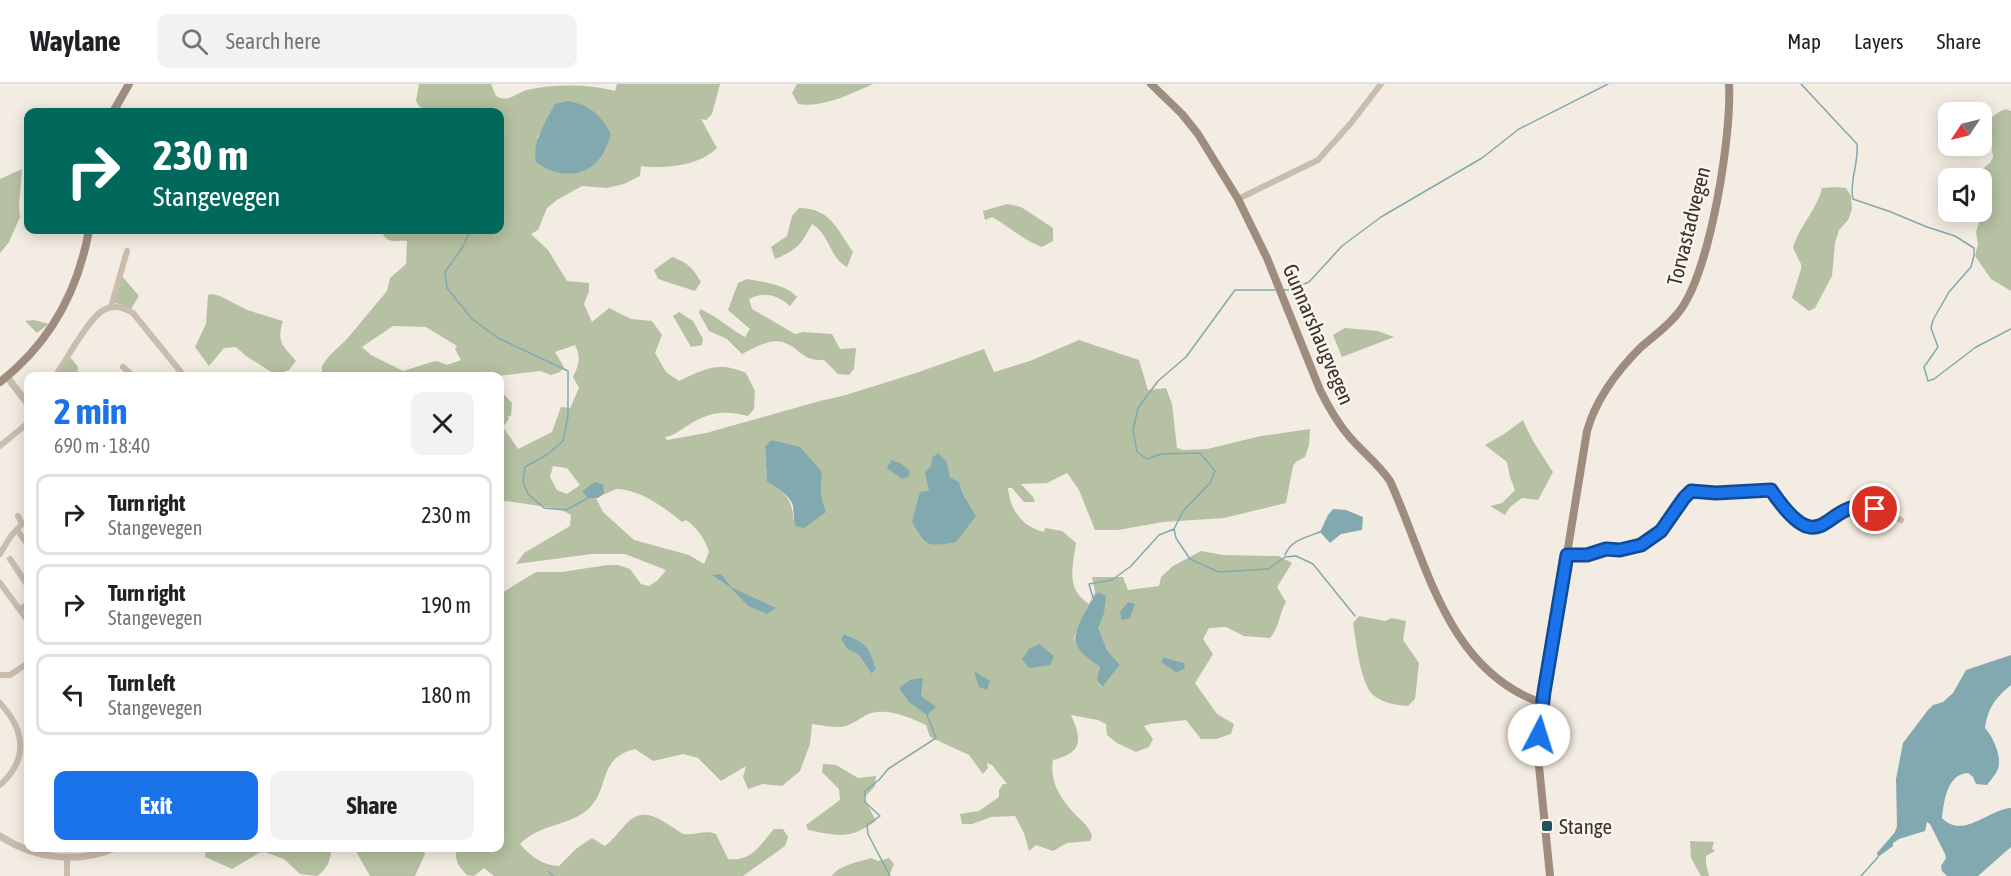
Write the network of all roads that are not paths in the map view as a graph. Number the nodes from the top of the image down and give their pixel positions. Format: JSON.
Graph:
{"nodes":[{"id":1,"x":129,"y":84,"type":"edge"},
{"id":2,"x":1151,"y":84,"type":"edge"},
{"id":3,"x":1382,"y":84,"type":"edge"},
{"id":4,"x":1729,"y":84,"type":"edge"},
{"id":5,"x":115,"y":108,"type":"edge"},
{"id":6,"x":1238,"y":199,"type":"junction"},
{"id":7,"x":88,"y":234,"type":"edge"},
{"id":8,"x":127,"y":250,"type":"dead end"},
{"id":9,"x":111,"y":307,"type":"junction"},
{"id":10,"x":123,"y":367,"type":"dead end"},
{"id":11,"x":58,"y":372,"type":"edge"},
{"id":12,"x":129,"y":372,"type":"edge"},
{"id":13,"x":181,"y":372,"type":"edge"},
{"id":14,"x":4,"y":380,"type":"edge"},
{"id":15,"x":24,"y":400,"type":"edge"},
{"id":16,"x":24,"y":426,"type":"edge"},
{"id":17,"x":0,"y":446,"type":"edge"},
{"id":18,"x":18,"y":516,"type":"dead end"},
{"id":19,"x":1901,"y":520,"type":"dead end"},
{"id":20,"x":24,"y":523,"type":"edge"},
{"id":21,"x":24,"y":525,"type":"edge"},
{"id":22,"x":16,"y":530,"type":"junction"},
{"id":23,"x":24,"y":540,"type":"edge"},
{"id":24,"x":0,"y":554,"type":"edge"},
{"id":25,"x":1567,"y":555,"type":"junction"},
{"id":26,"x":10,"y":559,"type":"dead end"},
{"id":27,"x":24,"y":580,"type":"edge"},
{"id":28,"x":0,"y":583,"type":"edge"},
{"id":29,"x":24,"y":606,"type":"edge"},
{"id":30,"x":20,"y":609,"type":"junction"},
{"id":31,"x":24,"y":615,"type":"edge"},
{"id":32,"x":24,"y":666,"type":"edge"},
{"id":33,"x":0,"y":675,"type":"edge"},
{"id":34,"x":0,"y":703,"type":"edge"},
{"id":35,"x":1542,"y":703,"type":"junction"},
{"id":36,"x":20,"y":734,"type":"junction"},
{"id":37,"x":24,"y":734,"type":"edge"},
{"id":38,"x":0,"y":785,"type":"edge"},
{"id":39,"x":0,"y":836,"type":"edge"},
{"id":40,"x":24,"y":849,"type":"edge"},
{"id":41,"x":34,"y":852,"type":"edge"},
{"id":42,"x":103,"y":852,"type":"edge"},
{"id":43,"x":67,"y":858,"type":"junction"},
{"id":44,"x":67,"y":876,"type":"edge"},
{"id":45,"x":1550,"y":876,"type":"edge"}],
"edges":[{"from":1,"to":5,"type":"main road"},
{"from":2,"to":6,"type":"main road","name":"Gunnarshaugvegen"},
{"from":3,"to":6,"type":"street"},
{"from":4,"to":25,"type":"main road","name":"Torvastadvegen"},
{"from":6,"to":35,"type":"main road","name":"Gunnarshaugvegen"},
{"from":7,"to":14,"type":"main road"},
{"from":8,"to":9,"type":"street"},
{"from":9,"to":11,"type":"street"},
{"from":9,"to":13,"type":"street"},
{"from":10,"to":12,"type":"street"},
{"from":14,"to":15,"type":"street"},
{"from":16,"to":17,"type":"street"},
{"from":18,"to":20,"type":"street"},
{"from":19,"to":25,"type":"street"},
{"from":21,"to":22,"type":"street"},
{"from":22,"to":23,"type":"street"},
{"from":22,"to":24,"type":"street"},
{"from":25,"to":35,"type":"main road","name":"Torvastadvegen"},
{"from":26,"to":27,"type":"street"},
{"from":28,"to":30,"type":"street"},
{"from":29,"to":30,"type":"street"},
{"from":30,"to":31,"type":"street"},
{"from":32,"to":33,"type":"street"},
{"from":34,"to":36,"type":"street"},
{"from":35,"to":45,"type":"main road","name":"Torvastadvegen"},
{"from":36,"to":37,"type":"street"},
{"from":36,"to":38,"type":"street"},
{"from":39,"to":40,"type":"street"},
{"from":41,"to":43,"type":"street"},
{"from":42,"to":43,"type":"street"},
{"from":43,"to":44,"type":"street"}]}
